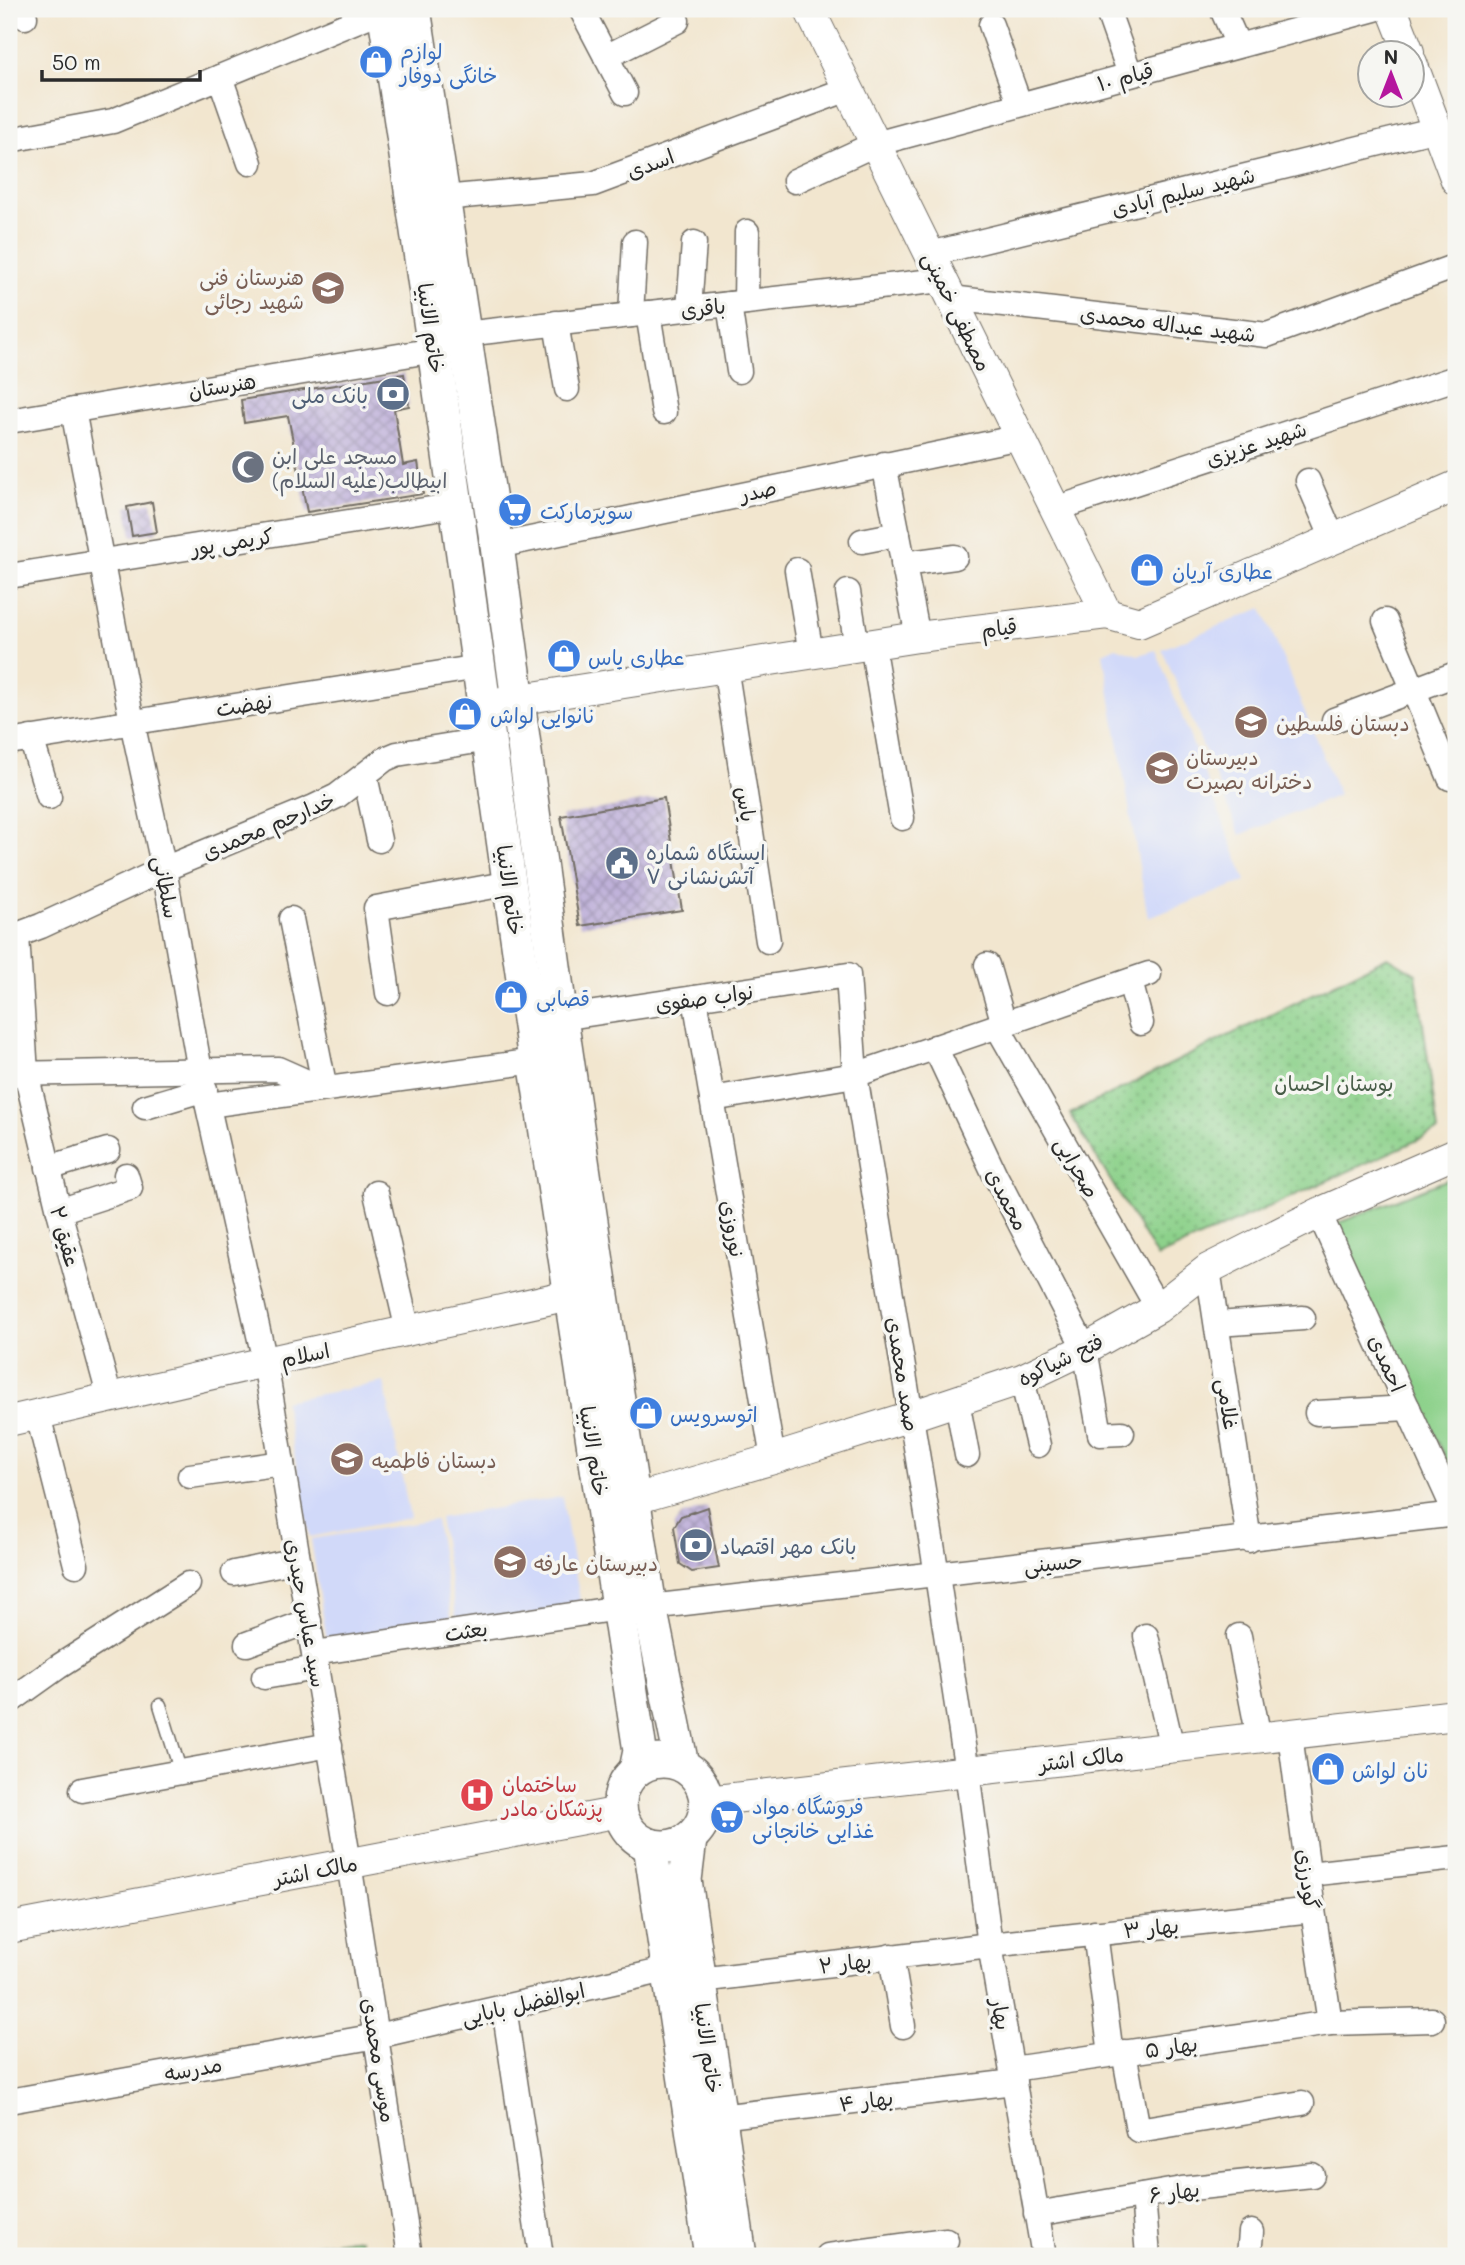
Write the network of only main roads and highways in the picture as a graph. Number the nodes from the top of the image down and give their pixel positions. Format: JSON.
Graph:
{"nodes":[{"id":1,"x":384,"y":9,"type":"edge"},
{"id":2,"x":414,"y":9,"type":"edge"},
{"id":3,"x":586,"y":1292,"type":"junction"},
{"id":4,"x":634,"y":1607,"type":"junction"},
{"id":5,"x":682,"y":1765,"type":"junction"},
{"id":6,"x":636,"y":1770,"type":"junction"},
{"id":7,"x":690,"y":1839,"type":"junction"},
{"id":8,"x":650,"y":1845,"type":"junction"},
{"id":9,"x":685,"y":1975,"type":"junction"},
{"id":10,"x":711,"y":2256,"type":"edge"},
{"id":11,"x":740,"y":2256,"type":"edge"}],
"edges":[{"from":1,"to":3,"type":"main road","name":"خاتم الانبیا"},
{"from":2,"to":3,"type":"main road","name":"خاتم الانبیا"},
{"from":3,"to":4,"type":"main road","name":"خاتم الانبیا"},
{"from":3,"to":4,"type":"main road","name":"خاتم الانبیا"},
{"from":4,"to":5,"type":"main road","name":"خاتم الانبیا"},
{"from":4,"to":6,"type":"main road","name":"خاتم الانبیا"},
{"from":5,"to":6,"type":"main road"},
{"from":5,"to":7,"type":"main road"},
{"from":6,"to":8,"type":"main road"},
{"from":7,"to":8,"type":"main road"},
{"from":7,"to":9,"type":"main road","name":"خاتم الانبیا"},
{"from":8,"to":9,"type":"main road","name":"خاتم الانبیا"},
{"from":9,"to":10,"type":"main road","name":"خاتم الانبیا"},
{"from":9,"to":11,"type":"main road","name":"خاتم الانبیا"}]}
